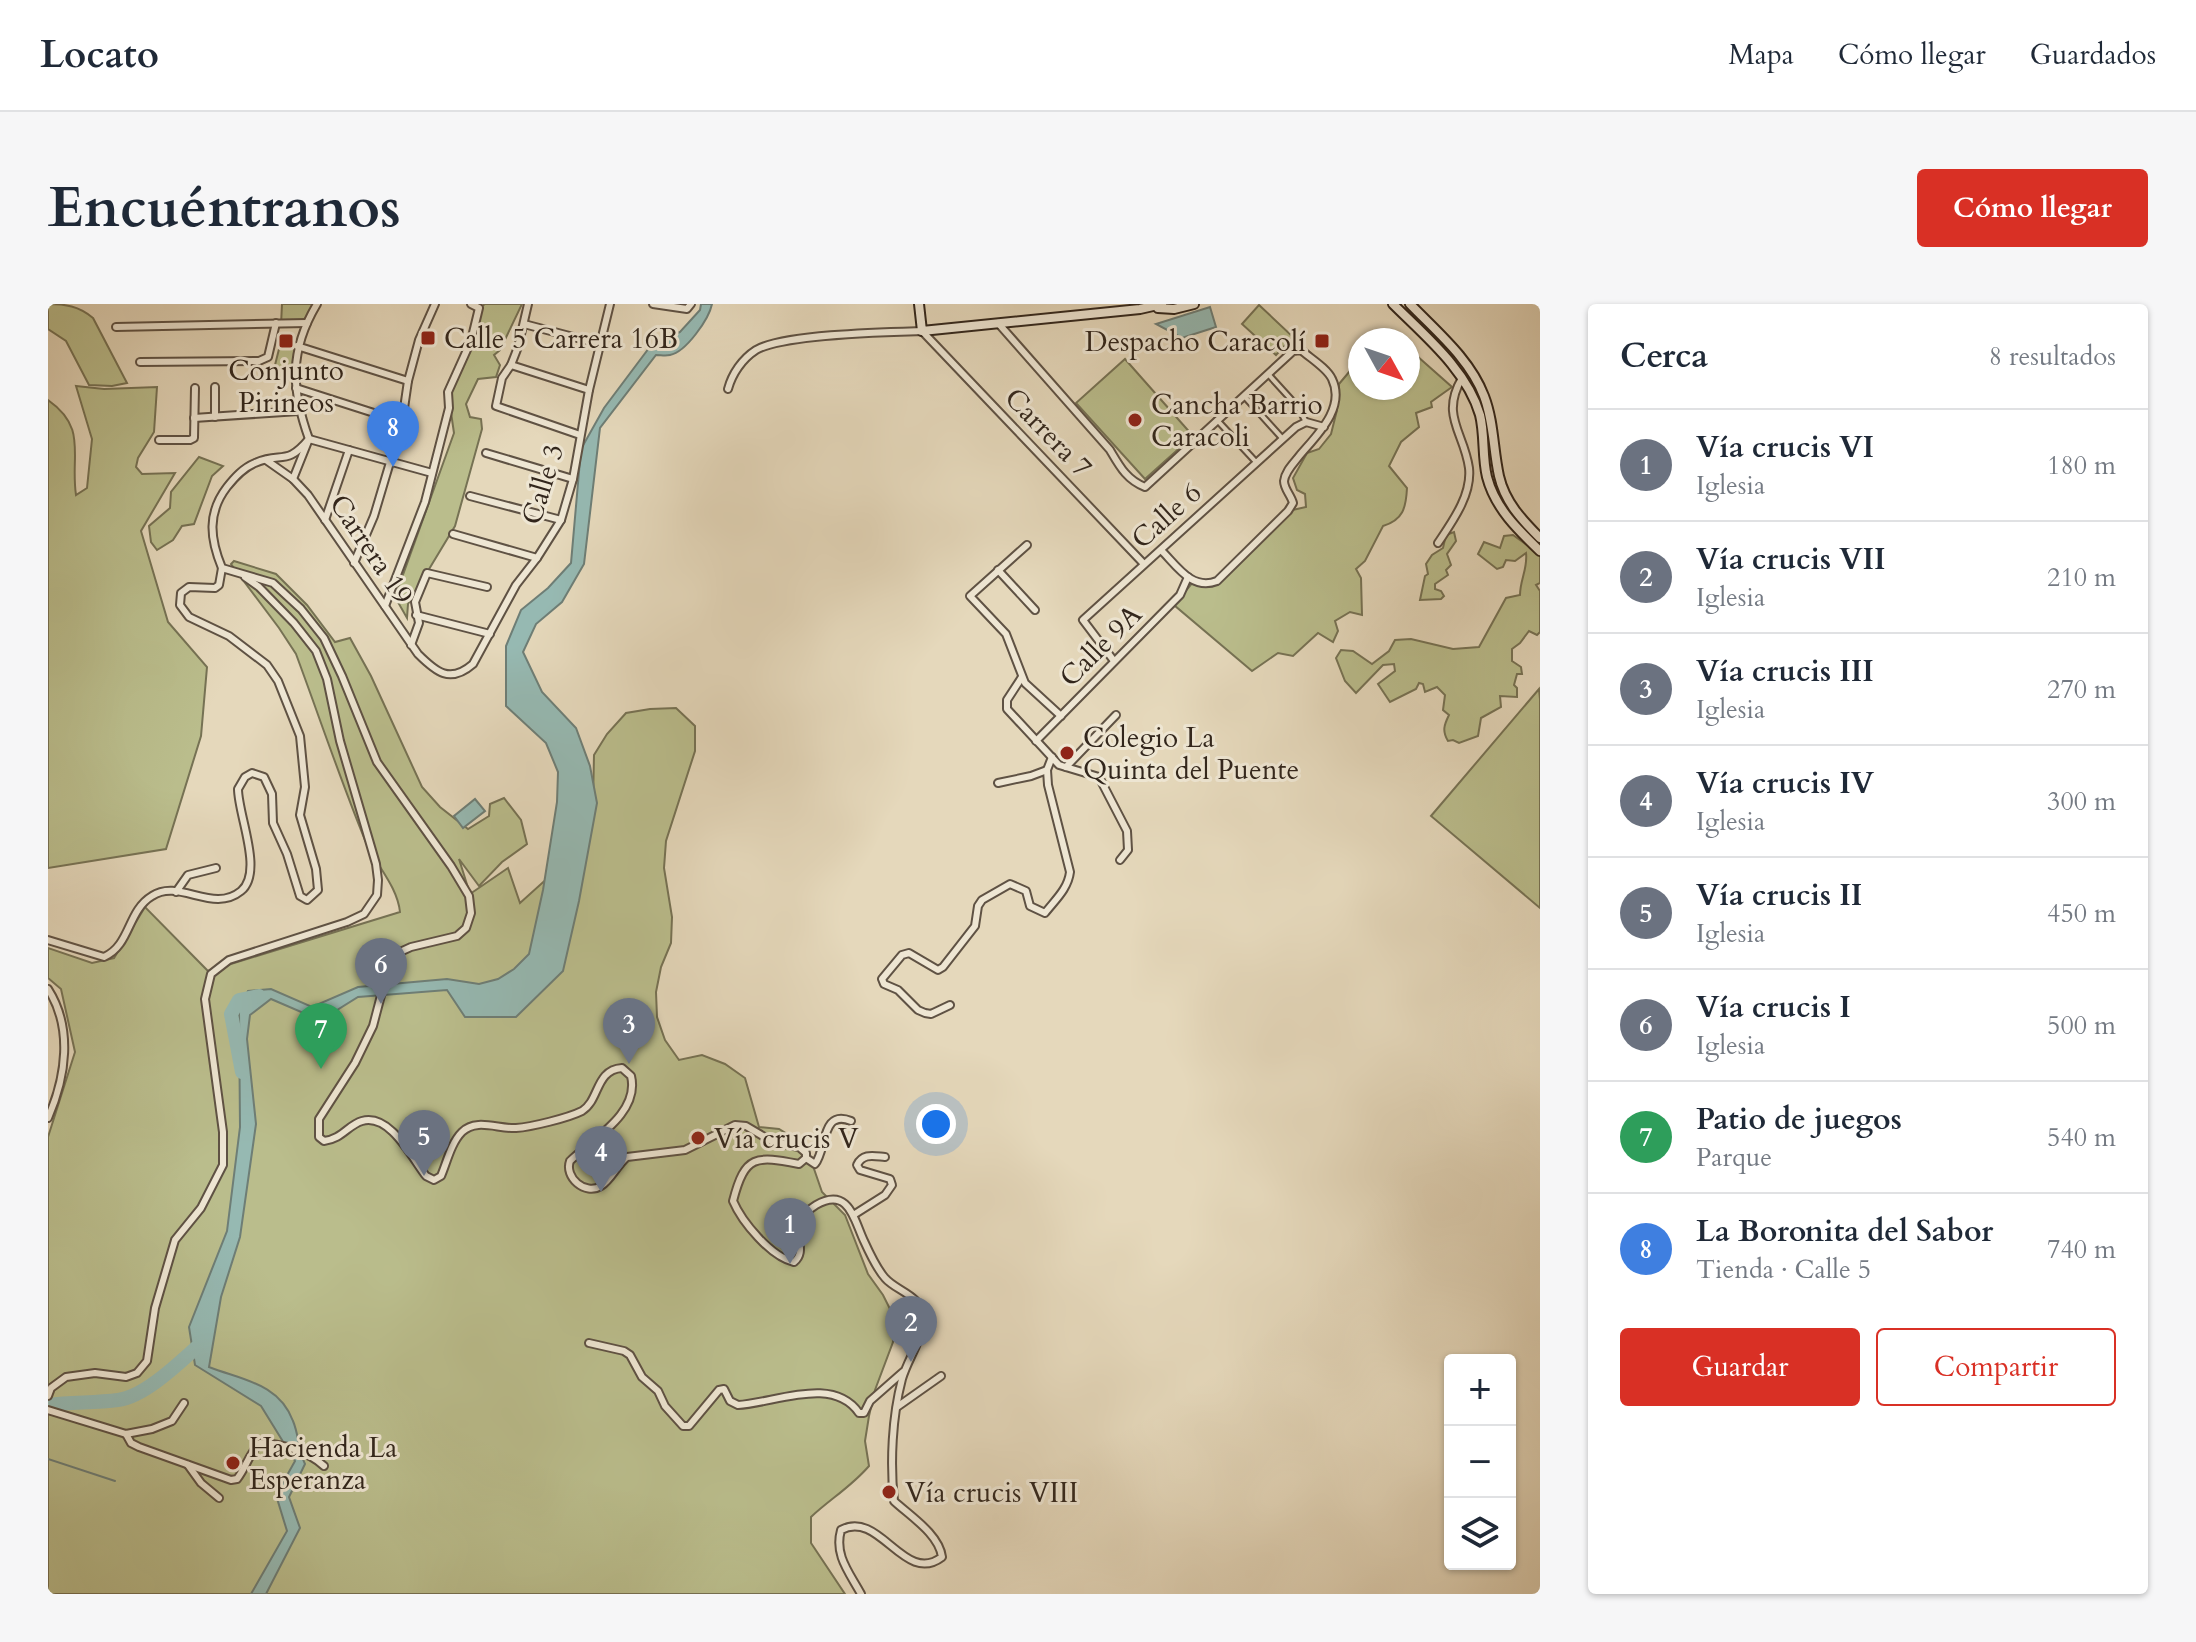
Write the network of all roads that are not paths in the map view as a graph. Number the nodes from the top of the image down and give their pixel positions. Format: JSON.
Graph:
{"nodes":[{"id":1,"x":317,"y":304,"type":"edge"},
{"id":2,"x":435,"y":304,"type":"edge"},
{"id":3,"x":528,"y":304,"type":"edge"},
{"id":4,"x":610,"y":304,"type":"edge"},
{"id":5,"x":653,"y":304,"type":"edge"},
{"id":6,"x":691,"y":304,"type":"edge"},
{"id":7,"x":919,"y":304,"type":"edge"},
{"id":8,"x":1162,"y":304,"type":"edge"},
{"id":9,"x":1194,"y":304,"type":"edge"},
{"id":10,"x":1393,"y":304,"type":"edge"},
{"id":11,"x":1410,"y":304,"type":"edge"},
{"id":12,"x":474,"y":305,"type":"edge"},
{"id":13,"x":1149,"y":308,"type":"junction"},
{"id":14,"x":276,"y":323,"type":"junction"},
{"id":15,"x":307,"y":323,"type":"junction"},
{"id":16,"x":998,"y":323,"type":"junction"},
{"id":17,"x":524,"y":324,"type":"junction"},
{"id":18,"x":116,"y":327,"type":"dead end"},
{"id":19,"x":922,"y":331,"type":"junction"},
{"id":20,"x":600,"y":344,"type":"junction"},
{"id":21,"x":297,"y":346,"type":"junction"},
{"id":22,"x":140,"y":362,"type":"dead end"},
{"id":23,"x":511,"y":365,"type":"junction"},
{"id":24,"x":1268,"y":373,"type":"junction"},
{"id":25,"x":1462,"y":378,"type":"junction"},
{"id":26,"x":408,"y":381,"type":"junction"},
{"id":27,"x":215,"y":387,"type":"dead end"},
{"id":28,"x":195,"y":388,"type":"dead end"},
{"id":29,"x":296,"y":388,"type":"junction"},
{"id":30,"x":728,"y":389,"type":"dead end"},
{"id":31,"x":589,"y":390,"type":"junction"},
{"id":32,"x":1243,"y":395,"type":"junction"},
{"id":33,"x":299,"y":411,"type":"junction"},
{"id":34,"x":215,"y":417,"type":"junction"},
{"id":35,"x":194,"y":418,"type":"junction"},
{"id":36,"x":1217,"y":420,"type":"junction"},
{"id":37,"x":402,"y":422,"type":"junction"},
{"id":38,"x":1306,"y":422,"type":"junction"},
{"id":39,"x":1324,"y":427,"type":"junction"},
{"id":40,"x":580,"y":435,"type":"junction"},
{"id":41,"x":1282,"y":438,"type":"junction"},
{"id":42,"x":309,"y":439,"type":"junction"},
{"id":43,"x":159,"y":440,"type":"dead end"},
{"id":44,"x":349,"y":450,"type":"junction"},
{"id":45,"x":486,"y":453,"type":"dead end"},
{"id":46,"x":266,"y":460,"type":"junction"},
{"id":47,"x":390,"y":460,"type":"junction"},
{"id":48,"x":1256,"y":462,"type":"junction"},
{"id":49,"x":432,"y":473,"type":"junction"},
{"id":50,"x":293,"y":479,"type":"junction"},
{"id":51,"x":573,"y":479,"type":"junction"},
{"id":52,"x":470,"y":496,"type":"dead end"},
{"id":53,"x":325,"y":520,"type":"junction"},
{"id":54,"x":561,"y":520,"type":"junction"},
{"id":55,"x":453,"y":534,"type":"dead end"},
{"id":56,"x":1540,"y":538,"type":"edge"},
{"id":57,"x":1438,"y":543,"type":"dead end"},
{"id":58,"x":1027,"y":545,"type":"dead end"},
{"id":59,"x":1161,"y":550,"type":"junction"},
{"id":60,"x":1540,"y":551,"type":"edge"},
{"id":61,"x":537,"y":558,"type":"junction"},
{"id":62,"x":354,"y":563,"type":"junction"},
{"id":63,"x":1144,"y":564,"type":"junction"},
{"id":64,"x":222,"y":568,"type":"junction"},
{"id":65,"x":998,"y":570,"type":"junction"},
{"id":66,"x":244,"y":576,"type":"junction"},
{"id":67,"x":1188,"y":577,"type":"junction"},
{"id":68,"x":487,"y":587,"type":"dead end"},
{"id":69,"x":385,"y":606,"type":"junction"},
{"id":70,"x":1035,"y":610,"type":"dead end"},
{"id":71,"x":416,"y":615,"type":"junction"},
{"id":72,"x":490,"y":634,"type":"junction"},
{"id":73,"x":411,"y":645,"type":"junction"},
{"id":74,"x":1114,"y":661,"type":"junction"},
{"id":75,"x":434,"y":670,"type":"joint"},
{"id":76,"x":1022,"y":677,"type":"junction"},
{"id":77,"x":1116,"y":715,"type":"dead end"},
{"id":78,"x":1061,"y":716,"type":"junction"},
{"id":79,"x":1036,"y":741,"type":"junction"},
{"id":80,"x":1052,"y":757,"type":"junction"},
{"id":81,"x":1066,"y":767,"type":"junction"},
{"id":82,"x":1047,"y":770,"type":"junction"},
{"id":83,"x":998,"y":783,"type":"dead end"},
{"id":84,"x":1120,"y":860,"type":"dead end"},
{"id":85,"x":216,"y":868,"type":"dead end"},
{"id":86,"x":176,"y":892,"type":"junction"},
{"id":87,"x":48,"y":940,"type":"edge"},
{"id":88,"x":48,"y":989,"type":"edge"},
{"id":89,"x":950,"y":1005,"type":"dead end"},
{"id":90,"x":48,"y":1118,"type":"edge"},
{"id":91,"x":851,"y":1121,"type":"dead end"},
{"id":92,"x":885,"y":1157,"type":"dead end"},
{"id":93,"x":806,"y":1158,"type":"junction"},
{"id":94,"x":855,"y":1214,"type":"junction"},
{"id":95,"x":589,"y":1343,"type":"dead end"},
{"id":96,"x":906,"y":1370,"type":"junction"},
{"id":97,"x":941,"y":1376,"type":"dead end"},
{"id":98,"x":48,"y":1396,"type":"edge"},
{"id":99,"x":184,"y":1403,"type":"dead end"},
{"id":100,"x":897,"y":1407,"type":"junction"},
{"id":101,"x":48,"y":1410,"type":"edge"},
{"id":102,"x":126,"y":1434,"type":"junction"},
{"id":103,"x":186,"y":1463,"type":"junction"},
{"id":104,"x":324,"y":1466,"type":"dead end"},
{"id":105,"x":219,"y":1498,"type":"dead end"},
{"id":106,"x":861,"y":1594,"type":"edge"}],
"edges":[{"from":1,"to":15,"type":"street"},
{"from":2,"to":26,"type":"street"},
{"from":3,"to":17,"type":"street"},
{"from":4,"to":20,"type":"street","name":"Calle 3"},
{"from":5,"to":6,"type":"street"},
{"from":7,"to":19,"type":"main road"},
{"from":8,"to":13,"type":"main road"},
{"from":9,"to":13,"type":"main road"},
{"from":10,"to":25,"type":"main road"},
{"from":11,"to":56,"type":"main road"},
{"from":12,"to":49,"type":"street"},
{"from":13,"to":16,"type":"main road"},
{"from":14,"to":15,"type":"street"},
{"from":14,"to":18,"type":"street"},
{"from":14,"to":22,"type":"street"},
{"from":15,"to":21,"type":"street"},
{"from":16,"to":19,"type":"main road"},
{"from":16,"to":36,"type":"street"},
{"from":17,"to":20,"type":"street"},
{"from":17,"to":23,"type":"street"},
{"from":19,"to":30,"type":"street"},
{"from":19,"to":63,"type":"street","name":"Carrera 7"},
{"from":20,"to":31,"type":"street","name":"Calle 3"},
{"from":21,"to":26,"type":"street"},
{"from":21,"to":29,"type":"street"},
{"from":23,"to":31,"type":"street"},
{"from":23,"to":40,"type":"street"},
{"from":24,"to":32,"type":"street"},
{"from":24,"to":38,"type":"street"},
{"from":24,"to":39,"type":"street"},
{"from":25,"to":57,"type":"street"},
{"from":25,"to":60,"type":"main road"},
{"from":26,"to":37,"type":"street"},
{"from":27,"to":34,"type":"street"},
{"from":28,"to":35,"type":"street"},
{"from":29,"to":33,"type":"street"},
{"from":29,"to":37,"type":"street"},
{"from":31,"to":40,"type":"street","name":"Calle 3"},
{"from":32,"to":36,"type":"street"},
{"from":32,"to":41,"type":"street"},
{"from":33,"to":34,"type":"street"},
{"from":33,"to":42,"type":"street"},
{"from":34,"to":35,"type":"street"},
{"from":35,"to":43,"type":"street"},
{"from":36,"to":48,"type":"street"},
{"from":37,"to":47,"type":"street"},
{"from":38,"to":39,"type":"street"},
{"from":38,"to":41,"type":"street","name":"Calle 6"},
{"from":39,"to":67,"type":"street"},
{"from":40,"to":51,"type":"street","name":"Calle 3"},
{"from":41,"to":48,"type":"street","name":"Calle 6"},
{"from":42,"to":44,"type":"street"},
{"from":42,"to":46,"type":"street"},
{"from":42,"to":50,"type":"street"},
{"from":44,"to":47,"type":"street"},
{"from":44,"to":53,"type":"street"},
{"from":45,"to":51,"type":"street"},
{"from":46,"to":50,"type":"street","name":"Carrera 19"},
{"from":46,"to":64,"type":"street"},
{"from":47,"to":49,"type":"street"},
{"from":47,"to":62,"type":"street"},
{"from":48,"to":59,"type":"street","name":"Calle 6"},
{"from":49,"to":69,"type":"street"},
{"from":50,"to":53,"type":"street","name":"Carrera 19"},
{"from":51,"to":54,"type":"street","name":"Calle 3"},
{"from":52,"to":54,"type":"street"},
{"from":53,"to":62,"type":"street","name":"Carrera 19"},
{"from":54,"to":61,"type":"street","name":"Calle 3"},
{"from":55,"to":61,"type":"street"},
{"from":58,"to":65,"type":"street"},
{"from":59,"to":63,"type":"street","name":"Calle 6"},
{"from":59,"to":67,"type":"street"},
{"from":61,"to":72,"type":"street","name":"Calle 3"},
{"from":62,"to":69,"type":"street","name":"Carrera 19"},
{"from":63,"to":74,"type":"street","name":"Calle 6"},
{"from":64,"to":66,"type":"street"},
{"from":64,"to":86,"type":"street"},
{"from":65,"to":70,"type":"street"},
{"from":65,"to":76,"type":"street"},
{"from":66,"to":93,"type":"street"},
{"from":66,"to":98,"type":"street"},
{"from":67,"to":74,"type":"street","name":"Calle 9A"},
{"from":68,"to":71,"type":"street"},
{"from":69,"to":73,"type":"street","name":"Carrera 19"},
{"from":71,"to":72,"type":"street"},
{"from":71,"to":73,"type":"street"},
{"from":72,"to":75,"type":"street","name":"Calle 3"},
{"from":73,"to":75,"type":"street","name":"Carrera 19"},
{"from":74,"to":78,"type":"street","name":"Calle 9A"},
{"from":76,"to":78,"type":"street"},
{"from":76,"to":79,"type":"street"},
{"from":77,"to":81,"type":"street"},
{"from":78,"to":79,"type":"street","name":"Calle 9A"},
{"from":79,"to":80,"type":"street"},
{"from":80,"to":81,"type":"street"},
{"from":80,"to":82,"type":"street"},
{"from":81,"to":84,"type":"street"},
{"from":82,"to":83,"type":"street"},
{"from":82,"to":89,"type":"street"},
{"from":85,"to":86,"type":"street"},
{"from":86,"to":87,"type":"street"},
{"from":88,"to":90,"type":"street"},
{"from":91,"to":93,"type":"street"},
{"from":92,"to":94,"type":"street"},
{"from":93,"to":94,"type":"street"},
{"from":94,"to":96,"type":"street"},
{"from":95,"to":96,"type":"street"},
{"from":96,"to":100,"type":"street"},
{"from":97,"to":100,"type":"street"},
{"from":99,"to":102,"type":"street"},
{"from":100,"to":106,"type":"street"},
{"from":101,"to":102,"type":"street"},
{"from":102,"to":103,"type":"street"},
{"from":103,"to":104,"type":"street"},
{"from":103,"to":105,"type":"street"}]}
